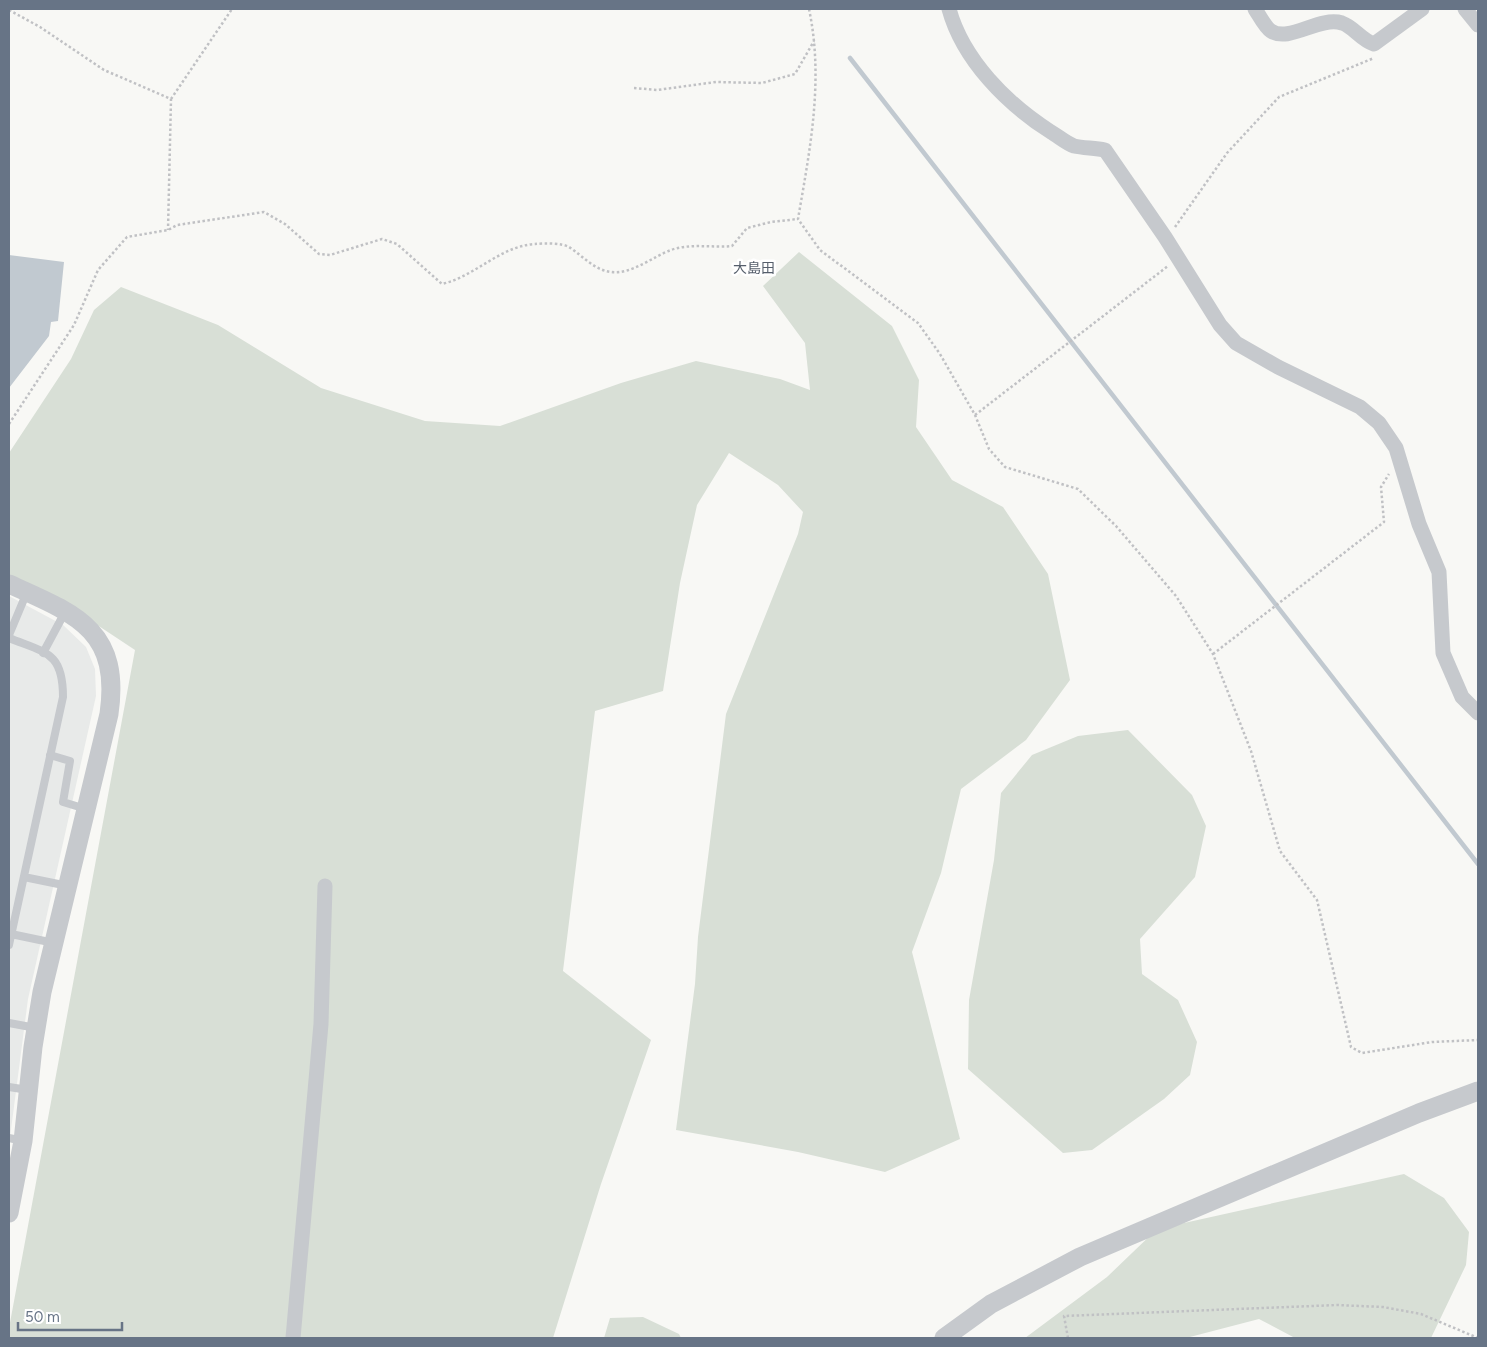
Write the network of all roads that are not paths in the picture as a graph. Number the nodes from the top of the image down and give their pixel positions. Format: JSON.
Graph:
{"nodes":[{"id":1,"x":949,"y":9,"type":"edge"},
{"id":2,"x":1256,"y":9,"type":"edge"},
{"id":3,"x":1422,"y":9,"type":"edge"},
{"id":4,"x":1465,"y":9,"type":"edge"},
{"id":5,"x":1478,"y":25,"type":"edge"},
{"id":6,"x":14,"y":589,"type":"edge"},
{"id":7,"x":65,"y":612,"type":"junction"},
{"id":8,"x":9,"y":636,"type":"edge"},
{"id":9,"x":43,"y":653,"type":"junction"},
{"id":10,"x":1478,"y":713,"type":"edge"},
{"id":11,"x":50,"y":755,"type":"junction"},
{"id":12,"x":86,"y":809,"type":"junction"},
{"id":13,"x":24,"y":877,"type":"junction"},
{"id":14,"x":68,"y":886,"type":"junction"},
{"id":15,"x":325,"y":886,"type":"dead end"},
{"id":16,"x":11,"y":934,"type":"junction"},
{"id":17,"x":54,"y":943,"type":"junction"},
{"id":18,"x":9,"y":945,"type":"edge"},
{"id":19,"x":9,"y":1023,"type":"edge"},
{"id":20,"x":36,"y":1028,"type":"junction"},
{"id":21,"x":9,"y":1087,"type":"edge"},
{"id":22,"x":30,"y":1090,"type":"junction"},
{"id":23,"x":1478,"y":1091,"type":"edge"},
{"id":24,"x":16,"y":1140,"type":"edge"},
{"id":25,"x":9,"y":1213,"type":"edge"},
{"id":26,"x":293,"y":1338,"type":"edge"},
{"id":27,"x":944,"y":1338,"type":"edge"}],
"edges":[{"from":1,"to":10,"type":"street"},
{"from":2,"to":3,"type":"street"},
{"from":4,"to":5,"type":"street"},
{"from":6,"to":7,"type":"street"},
{"from":6,"to":8,"type":"lane"},
{"from":7,"to":9,"type":"lane"},
{"from":7,"to":12,"type":"street"},
{"from":8,"to":9,"type":"lane"},
{"from":9,"to":11,"type":"lane"},
{"from":11,"to":12,"type":"lane"},
{"from":11,"to":13,"type":"lane"},
{"from":12,"to":14,"type":"street"},
{"from":13,"to":14,"type":"lane"},
{"from":13,"to":16,"type":"lane"},
{"from":14,"to":17,"type":"street"},
{"from":15,"to":26,"type":"street"},
{"from":16,"to":17,"type":"lane"},
{"from":16,"to":18,"type":"lane"},
{"from":17,"to":20,"type":"street"},
{"from":19,"to":20,"type":"lane"},
{"from":20,"to":22,"type":"street"},
{"from":21,"to":22,"type":"lane"},
{"from":22,"to":24,"type":"street"},
{"from":23,"to":27,"type":"street"},
{"from":24,"to":25,"type":"street"}]}
